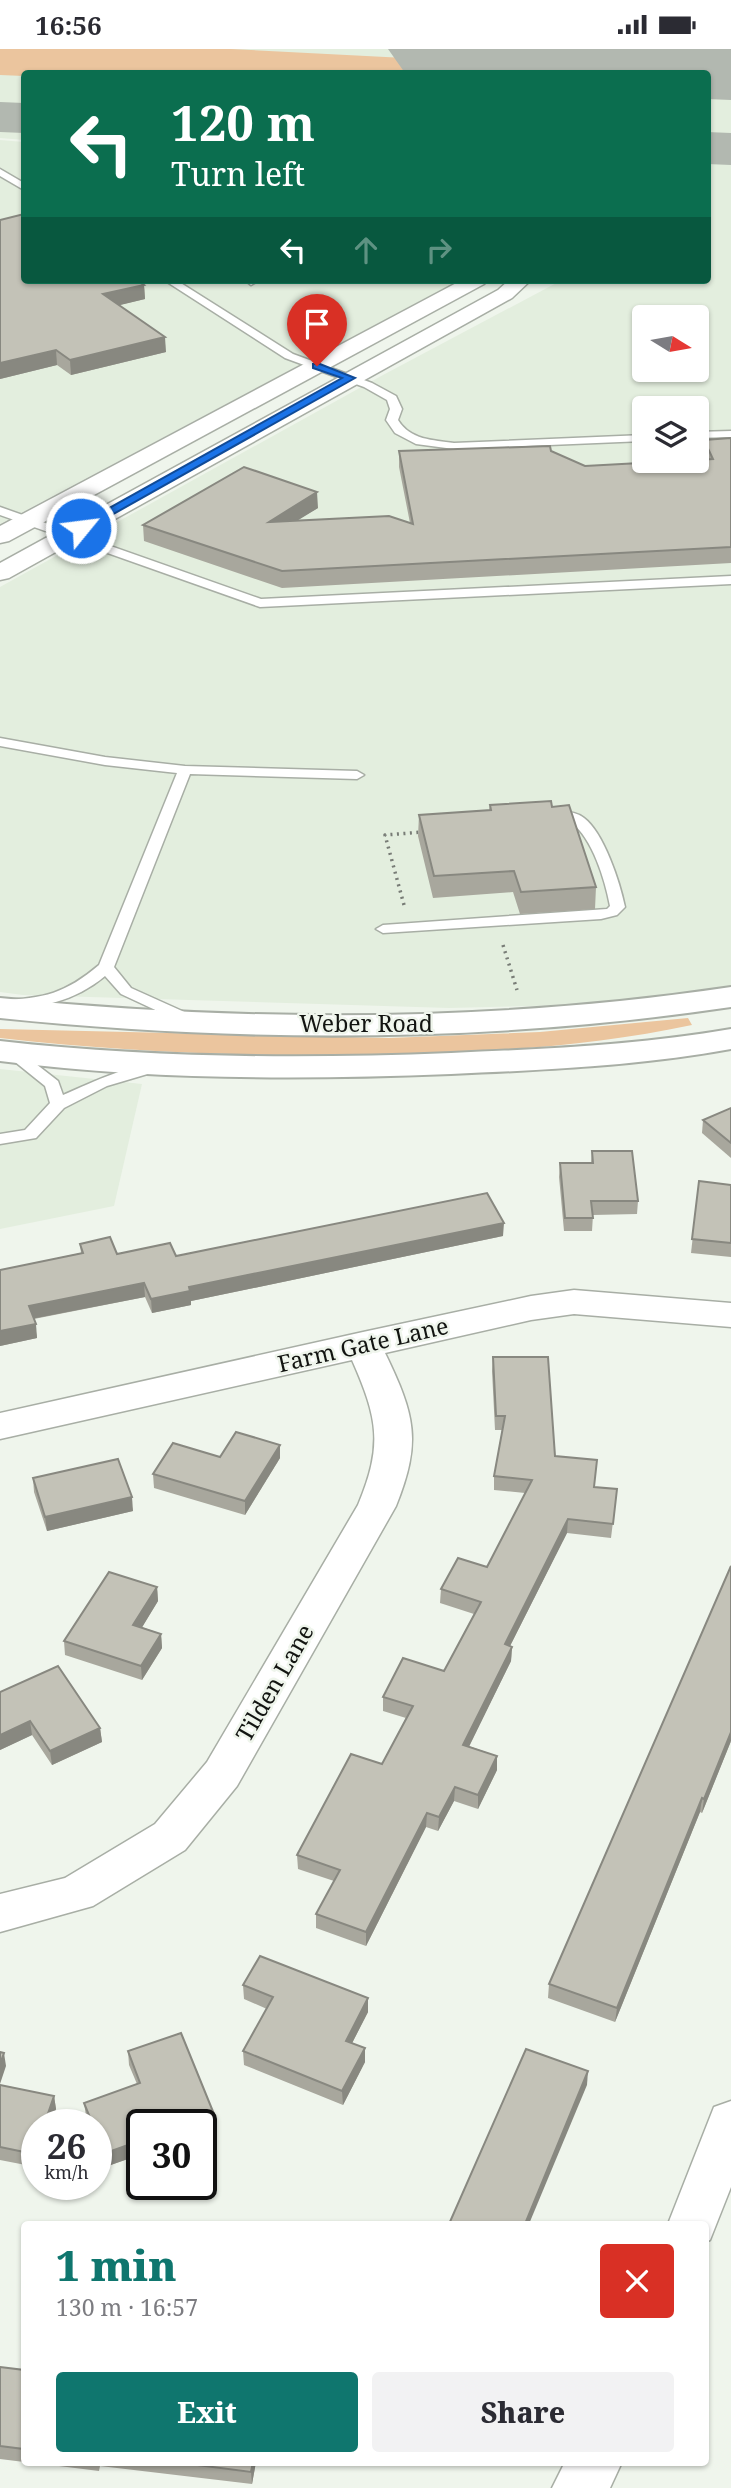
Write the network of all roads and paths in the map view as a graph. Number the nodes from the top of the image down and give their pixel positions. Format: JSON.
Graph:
{"nodes":[{"id":1,"x":0,"y":172,"type":"edge"},
{"id":2,"x":21,"y":185,"type":"edge"},
{"id":3,"x":175,"y":284,"type":"edge"},
{"id":4,"x":470,"y":284,"type":"edge"},
{"id":5,"x":517,"y":284,"type":"edge"},
{"id":6,"x":317,"y":366,"type":"junction"},
{"id":7,"x":350,"y":378,"type":"junction"},
{"id":8,"x":731,"y":434,"type":"edge"},
{"id":9,"x":709,"y":435,"type":"edge"},
{"id":10,"x":632,"y":439,"type":"edge"},
{"id":11,"x":0,"y":511,"type":"edge"},
{"id":12,"x":28,"y":521,"type":"junction"},
{"id":13,"x":69,"y":535,"type":"junction"},
{"id":14,"x":0,"y":536,"type":"edge"},
{"id":15,"x":0,"y":573,"type":"edge"},
{"id":16,"x":731,"y":580,"type":"edge"},
{"id":17,"x":0,"y":742,"type":"edge"},
{"id":18,"x":185,"y":770,"type":"junction"},
{"id":19,"x":357,"y":775,"type":"dead end"},
{"id":20,"x":538,"y":817,"type":"edge"},
{"id":21,"x":433,"y":832,"type":"edge"},
{"id":22,"x":405,"y":908,"type":"dead end"},
{"id":23,"x":497,"y":922,"type":"junction"},
{"id":24,"x":383,"y":929,"type":"dead end"},
{"id":25,"x":106,"y":967,"type":"junction"},
{"id":26,"x":517,"y":991,"type":"dead end"},
{"id":27,"x":731,"y":997,"type":"edge"},
{"id":28,"x":0,"y":1007,"type":"edge"},
{"id":29,"x":201,"y":1024,"type":"junction"},
{"id":30,"x":731,"y":1039,"type":"edge"},
{"id":31,"x":6,"y":1052,"type":"edge"},
{"id":32,"x":162,"y":1065,"type":"junction"},
{"id":33,"x":58,"y":1104,"type":"junction"},
{"id":34,"x":0,"y":1139,"type":"edge"},
{"id":35,"x":731,"y":1315,"type":"edge"},
{"id":36,"x":363,"y":1345,"type":"junction"},
{"id":37,"x":0,"y":1426,"type":"edge"},
{"id":38,"x":0,"y":1913,"type":"edge"},
{"id":39,"x":731,"y":2122,"type":"edge"},
{"id":40,"x":694,"y":2221,"type":"edge"},
{"id":41,"x":593,"y":2466,"type":"edge"},
{"id":42,"x":579,"y":2488,"type":"edge"}],
"edges":[{"from":1,"to":2,"type":"lane"},
{"from":3,"to":6,"type":"lane"},
{"from":4,"to":6,"type":"street"},
{"from":5,"to":7,"type":"street"},
{"from":6,"to":7,"type":"lane"},
{"from":6,"to":12,"type":"street"},
{"from":7,"to":10,"type":"lane"},
{"from":7,"to":13,"type":"street"},
{"from":8,"to":9,"type":"lane"},
{"from":11,"to":12,"type":"lane"},
{"from":12,"to":13,"type":"lane"},
{"from":12,"to":14,"type":"street"},
{"from":13,"to":15,"type":"street"},
{"from":13,"to":16,"type":"lane"},
{"from":17,"to":18,"type":"lane"},
{"from":18,"to":19,"type":"lane"},
{"from":18,"to":25,"type":"lane"},
{"from":20,"to":23,"type":"lane"},
{"from":21,"to":22,"type":"path"},
{"from":23,"to":24,"type":"lane"},
{"from":23,"to":26,"type":"path"},
{"from":25,"to":28,"type":"lane"},
{"from":25,"to":29,"type":"lane"},
{"from":27,"to":29,"type":"main road","name":"Weber Road"},
{"from":28,"to":29,"type":"main road","name":"Weber Road"},
{"from":30,"to":32,"type":"main road","name":"Weber Road"},
{"from":31,"to":32,"type":"main road","name":"Weber Road"},
{"from":31,"to":33,"type":"lane"},
{"from":32,"to":33,"type":"lane"},
{"from":33,"to":34,"type":"lane"},
{"from":35,"to":36,"type":"street","name":"Farm Gate Lane"},
{"from":36,"to":37,"type":"street","name":"Farm Gate Lane"},
{"from":36,"to":38,"type":"street","name":"Tilden Lane"},
{"from":39,"to":40,"type":"street"},
{"from":41,"to":42,"type":"street"}]}
